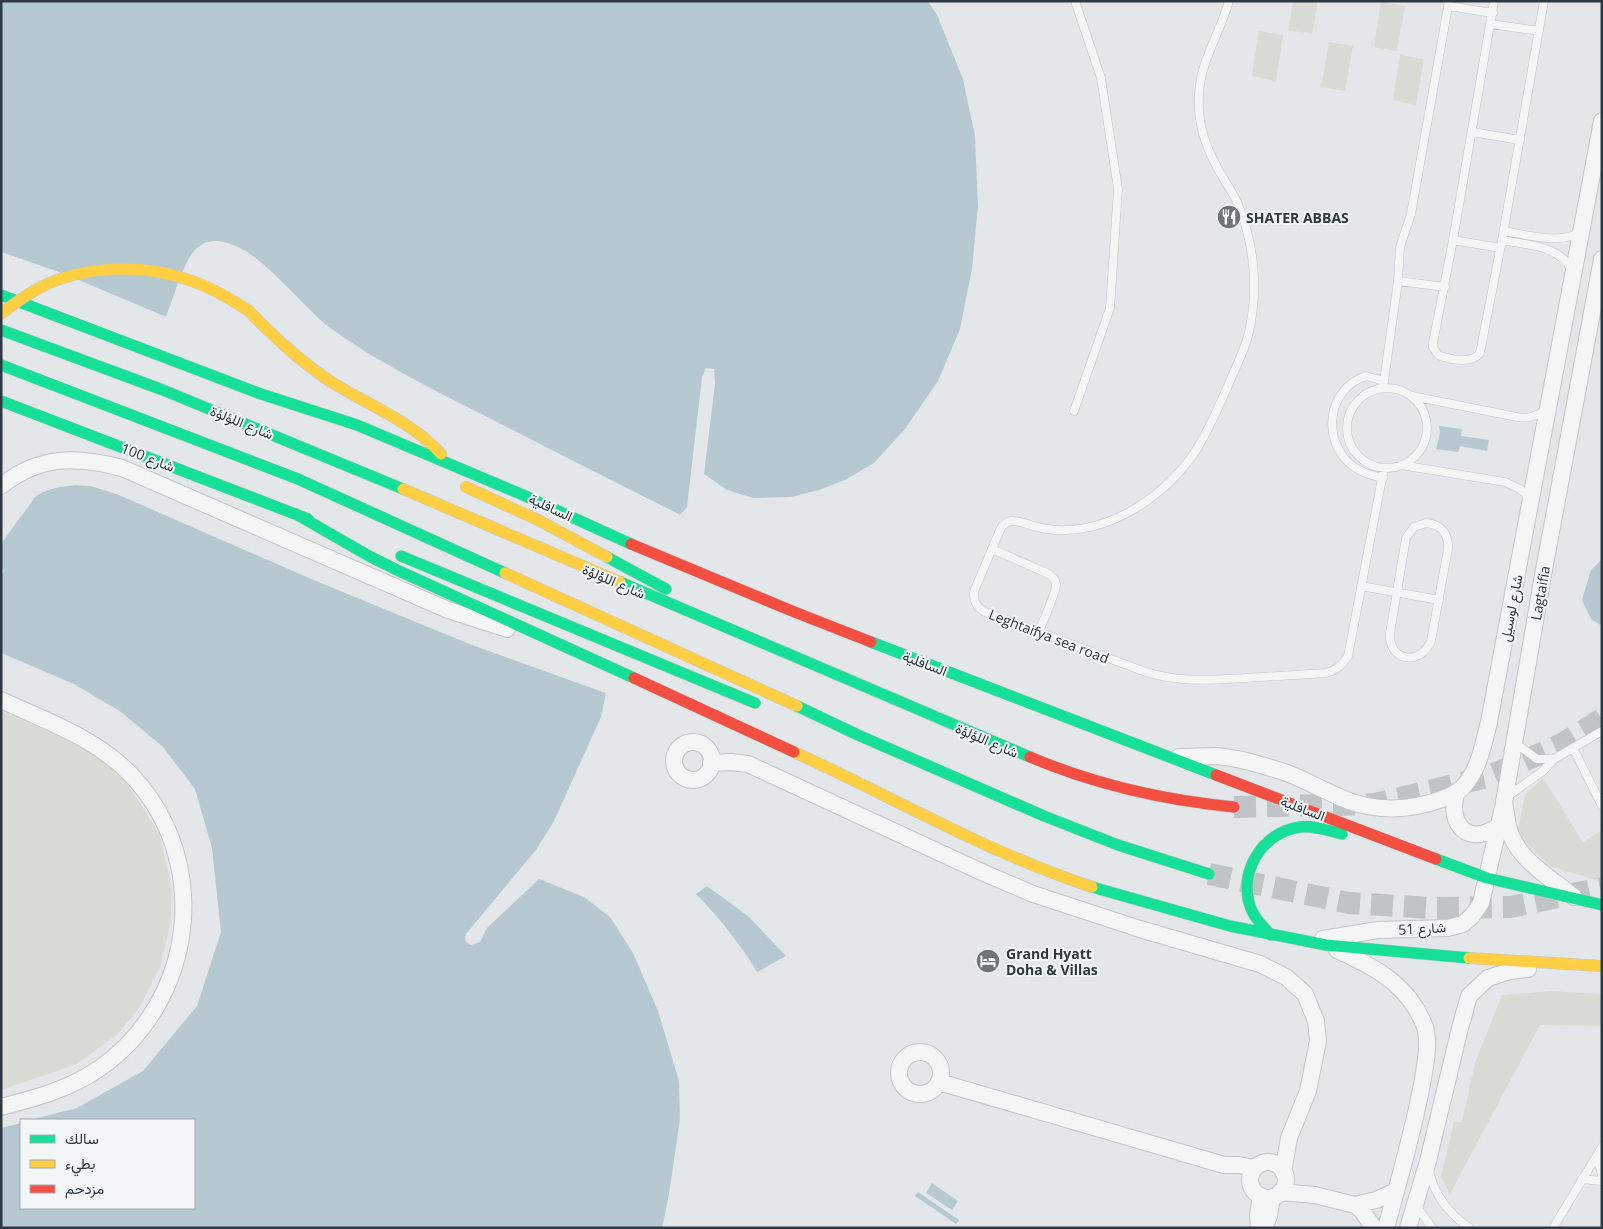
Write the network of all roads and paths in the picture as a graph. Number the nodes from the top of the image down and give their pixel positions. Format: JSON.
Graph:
{"nodes":[{"id":1,"x":1075,"y":1,"type":"edge"},
{"id":2,"x":1230,"y":1,"type":"edge"},
{"id":3,"x":1494,"y":1,"type":"edge"},
{"id":4,"x":1544,"y":1,"type":"edge"},
{"id":5,"x":1449,"y":4,"type":"edge"},
{"id":6,"x":1493,"y":13,"type":"junction"},
{"id":7,"x":1491,"y":24,"type":"junction"},
{"id":8,"x":1538,"y":31,"type":"junction"},
{"id":9,"x":1602,"y":121,"type":"edge"},
{"id":10,"x":1472,"y":132,"type":"junction"},
{"id":11,"x":1520,"y":140,"type":"junction"},
{"id":12,"x":1582,"y":230,"type":"junction"},
{"id":13,"x":1504,"y":231,"type":"junction"},
{"id":14,"x":1453,"y":240,"type":"junction"},
{"id":15,"x":1501,"y":244,"type":"junction"},
{"id":16,"x":1602,"y":259,"type":"edge"},
{"id":17,"x":1574,"y":276,"type":"junction"},
{"id":18,"x":1398,"y":281,"type":"junction"},
{"id":19,"x":1445,"y":287,"type":"junction"},
{"id":20,"x":1,"y":296,"type":"edge"},
{"id":21,"x":1,"y":314,"type":"edge"},
{"id":22,"x":1,"y":330,"type":"edge"},
{"id":23,"x":1,"y":365,"type":"edge"},
{"id":24,"x":1383,"y":384,"type":"junction"},
{"id":25,"x":258,"y":393,"type":"junction"},
{"id":26,"x":1411,"y":396,"type":"junction"},
{"id":27,"x":1,"y":401,"type":"edge"},
{"id":28,"x":1548,"y":409,"type":"junction"},
{"id":29,"x":1074,"y":411,"type":"dead end"},
{"id":30,"x":325,"y":427,"type":"dead end"},
{"id":31,"x":448,"y":463,"type":"junction"},
{"id":32,"x":1401,"y":465,"type":"junction"},
{"id":33,"x":1384,"y":468,"type":"junction"},
{"id":34,"x":1383,"y":478,"type":"junction"},
{"id":35,"x":455,"y":482,"type":"dead end"},
{"id":36,"x":1,"y":486,"type":"edge"},
{"id":37,"x":1532,"y":499,"type":"junction"},
{"id":38,"x":296,"y":514,"type":"junction"},
{"id":39,"x":368,"y":543,"type":"dead end"},
{"id":40,"x":992,"y":549,"type":"junction"},
{"id":41,"x":386,"y":550,"type":"dead end"},
{"id":42,"x":1362,"y":586,"type":"junction"},
{"id":43,"x":1396,"y":593,"type":"junction"},
{"id":44,"x":1439,"y":600,"type":"junction"},
{"id":45,"x":1038,"y":632,"type":"junction"},
{"id":46,"x":543,"y":637,"type":"junction"},
{"id":47,"x":801,"y":659,"type":"junction"},
{"id":48,"x":1,"y":700,"type":"edge"},
{"id":49,"x":766,"y":707,"type":"dead end"},
{"id":50,"x":809,"y":725,"type":"dead end"},
{"id":51,"x":1602,"y":731,"type":"edge"},
{"id":52,"x":858,"y":735,"type":"junction"},
{"id":53,"x":1514,"y":742,"type":"junction"},
{"id":54,"x":1572,"y":748,"type":"junction"},
{"id":55,"x":1168,"y":757,"type":"junction"},
{"id":56,"x":1554,"y":759,"type":"junction"},
{"id":57,"x":712,"y":763,"type":"dead end"},
{"id":58,"x":1456,"y":794,"type":"junction"},
{"id":59,"x":1504,"y":801,"type":"junction"},
{"id":60,"x":1602,"y":806,"type":"edge"},
{"id":61,"x":1234,"y":807,"type":"tunnel mouth"},
{"id":62,"x":1498,"y":827,"type":"junction"},
{"id":63,"x":1412,"y":850,"type":"junction"},
{"id":64,"x":1209,"y":874,"type":"tunnel mouth"},
{"id":65,"x":1487,"y":878,"type":"junction"},
{"id":66,"x":1578,"y":900,"type":"junction"},
{"id":67,"x":1602,"y":905,"type":"edge"},
{"id":68,"x":1272,"y":935,"type":"junction"},
{"id":69,"x":1318,"y":943,"type":"junction"},
{"id":70,"x":1574,"y":964,"type":"junction"},
{"id":71,"x":1602,"y":966,"type":"edge"},
{"id":72,"x":939,"y":1082,"type":"dead end"},
{"id":73,"x":1,"y":1106,"type":"edge"},
{"id":74,"x":1602,"y":1147,"type":"edge"},
{"id":75,"x":1428,"y":1161,"type":"junction"},
{"id":76,"x":1602,"y":1175,"type":"edge"},
{"id":77,"x":1582,"y":1179,"type":"junction"},
{"id":78,"x":1269,"y":1181,"type":"junction"},
{"id":79,"x":1602,"y":1182,"type":"edge"},
{"id":80,"x":1396,"y":1190,"type":"junction"},
{"id":81,"x":1416,"y":1204,"type":"junction"},
{"id":82,"x":1355,"y":1205,"type":"junction"},
{"id":83,"x":1259,"y":1228,"type":"edge"},
{"id":84,"x":1264,"y":1228,"type":"edge"},
{"id":85,"x":1374,"y":1228,"type":"edge"},
{"id":86,"x":1386,"y":1228,"type":"edge"},
{"id":87,"x":1408,"y":1228,"type":"edge"},
{"id":88,"x":1432,"y":1228,"type":"edge"},
{"id":89,"x":1470,"y":1228,"type":"edge"},
{"id":90,"x":1553,"y":1228,"type":"edge"}],
"edges":[{"from":1,"to":29,"type":"lane"},
{"from":2,"to":40,"type":"lane","name":"Leghtaifya sea road"},
{"from":3,"to":6,"type":"lane"},
{"from":4,"to":8,"type":"lane"},
{"from":5,"to":6,"type":"lane"},
{"from":5,"to":18,"type":"lane"},
{"from":6,"to":7,"type":"lane"},
{"from":7,"to":8,"type":"lane"},
{"from":7,"to":10,"type":"lane"},
{"from":8,"to":11,"type":"lane"},
{"from":9,"to":12,"type":"street","name":"شارع لوسيل"},
{"from":10,"to":11,"type":"lane"},
{"from":10,"to":14,"type":"lane"},
{"from":11,"to":13,"type":"lane"},
{"from":12,"to":13,"type":"lane"},
{"from":12,"to":17,"type":"street","name":"شارع لوسيل"},
{"from":13,"to":15,"type":"lane"},
{"from":14,"to":15,"type":"lane"},
{"from":14,"to":19,"type":"lane"},
{"from":15,"to":17,"type":"lane"},
{"from":15,"to":19,"type":"lane"},
{"from":16,"to":53,"type":"street","name":"Lagtaifia"},
{"from":17,"to":28,"type":"street","name":"شارع لوسيل"},
{"from":18,"to":19,"type":"lane"},
{"from":18,"to":24,"type":"lane"},
{"from":20,"to":25,"type":"street"},
{"from":21,"to":31,"type":"street","bridge":true},
{"from":22,"to":47,"type":"street","name":"شارع اللؤلؤة"},
{"from":23,"to":52,"type":"street"},
{"from":24,"to":26,"type":"lane"},
{"from":24,"to":33,"type":"lane"},
{"from":24,"to":34,"type":"lane"},
{"from":25,"to":30,"type":"street"},
{"from":25,"to":31,"type":"street","name":"السافلية"},
{"from":26,"to":28,"type":"lane"},
{"from":26,"to":32,"type":"lane"},
{"from":27,"to":38,"type":"street","name":"شارع 100"},
{"from":28,"to":37,"type":"street","name":"شارع لوسيل"},
{"from":31,"to":55,"type":"street","name":"السافلية"},
{"from":32,"to":33,"type":"lane"},
{"from":32,"to":37,"type":"lane"},
{"from":33,"to":34,"type":"lane","name":"Leghtaifya sea road"},
{"from":34,"to":42,"type":"lane","name":"Leghtaifya sea road"},
{"from":35,"to":47,"type":"street"},
{"from":36,"to":46,"type":"street"},
{"from":37,"to":58,"type":"street","name":"شارع لوسيل"},
{"from":38,"to":39,"type":"street"},
{"from":38,"to":46,"type":"street"},
{"from":40,"to":45,"type":"lane"},
{"from":40,"to":45,"type":"lane","name":"Leghtaifya sea road"},
{"from":41,"to":49,"type":"street"},
{"from":42,"to":43,"type":"lane"},
{"from":42,"to":45,"type":"lane","name":"Leghtaifya sea road"},
{"from":43,"to":44,"type":"lane"},
{"from":43,"to":44,"type":"lane"},
{"from":43,"to":44,"type":"lane"},
{"from":46,"to":68,"type":"street"},
{"from":47,"to":61,"type":"street","name":"شارع اللؤلؤة"},
{"from":48,"to":73,"type":"street"},
{"from":50,"to":52,"type":"street"},
{"from":51,"to":54,"type":"lane"},
{"from":52,"to":64,"type":"street"},
{"from":53,"to":56,"type":"lane"},
{"from":53,"to":59,"type":"street","name":"Lagtaifia"},
{"from":54,"to":56,"type":"lane"},
{"from":54,"to":60,"type":"lane"},
{"from":55,"to":58,"type":"street"},
{"from":55,"to":63,"type":"street","name":"السافلية"},
{"from":56,"to":59,"type":"lane"},
{"from":57,"to":78,"type":"street"},
{"from":58,"to":62,"type":"street"},
{"from":59,"to":62,"type":"street","name":"شارع 51"},
{"from":59,"to":66,"type":"street","name":"Lagtaifia"},
{"from":62,"to":65,"type":"street","name":"شارع 51"},
{"from":63,"to":65,"type":"street","name":"السافلية"},
{"from":63,"to":68,"type":"street"},
{"from":65,"to":66,"type":"street","name":"السافلية"},
{"from":65,"to":69,"type":"street","name":"شارع 51"},
{"from":66,"to":67,"type":"street","name":"السافلية"},
{"from":68,"to":69,"type":"street"},
{"from":69,"to":70,"type":"street"},
{"from":69,"to":80,"type":"street"},
{"from":70,"to":71,"type":"street"},
{"from":70,"to":75,"type":"street"},
{"from":72,"to":78,"type":"street"},
{"from":74,"to":76,"type":"lane"},
{"from":74,"to":77,"type":"lane"},
{"from":75,"to":81,"type":"street"},
{"from":75,"to":89,"type":"lane"},
{"from":77,"to":79,"type":"lane"},
{"from":77,"to":90,"type":"lane"},
{"from":78,"to":82,"type":"street"},
{"from":78,"to":83,"type":"street"},
{"from":78,"to":84,"type":"street"},
{"from":80,"to":82,"type":"street"},
{"from":80,"to":86,"type":"street"},
{"from":81,"to":87,"type":"street"},
{"from":81,"to":88,"type":"lane"},
{"from":82,"to":85,"type":"street"}]}
